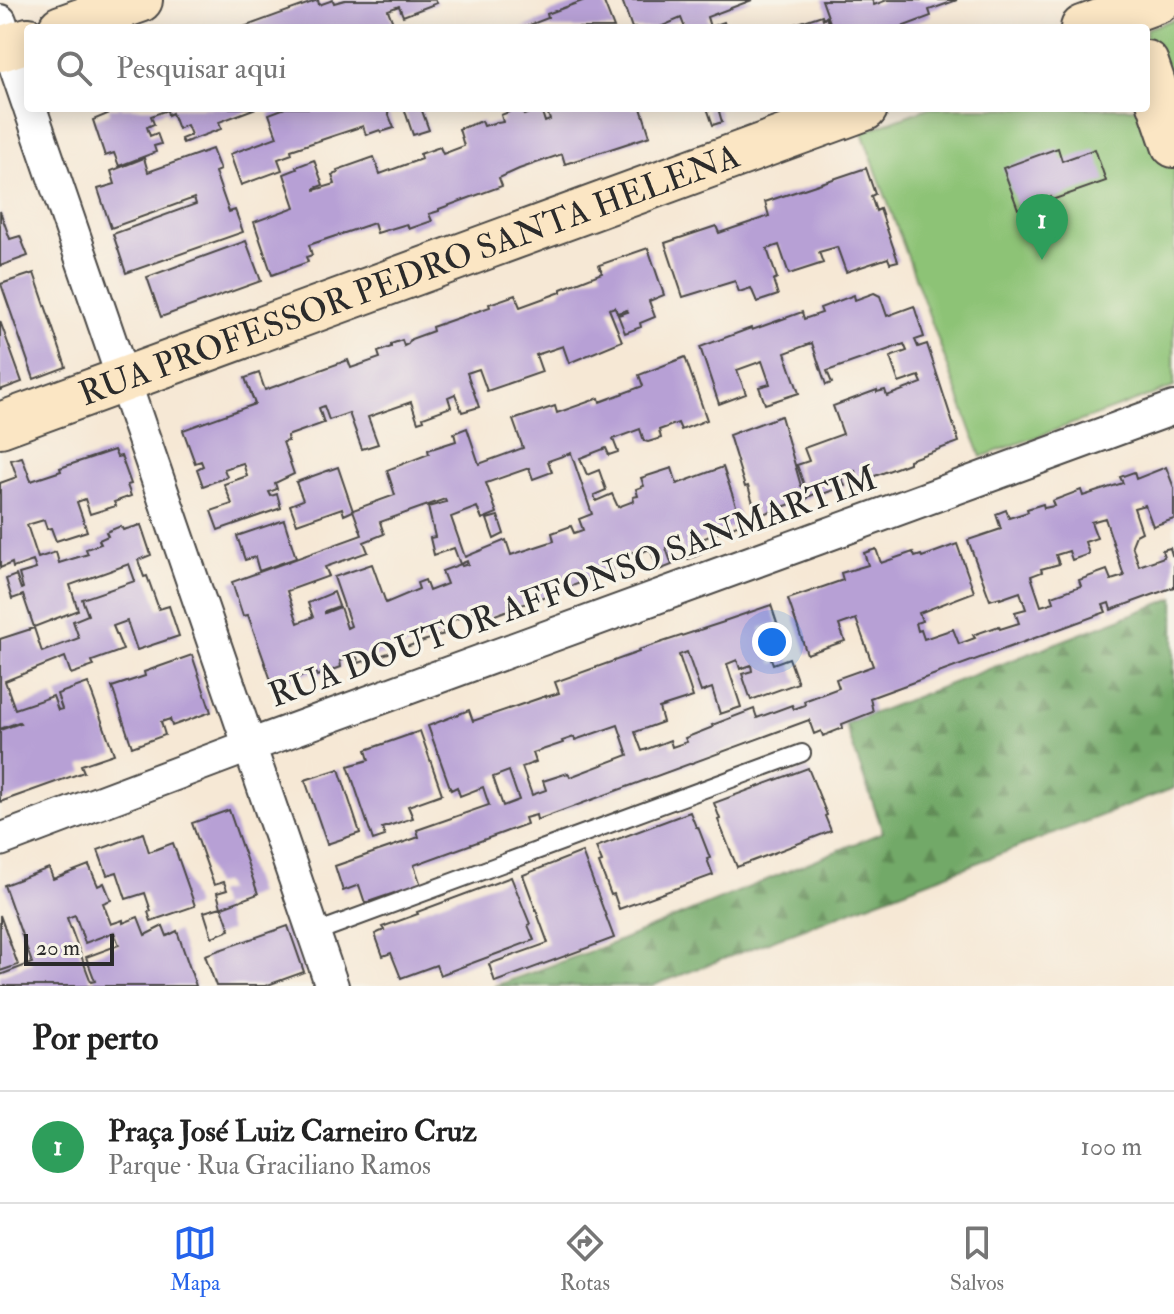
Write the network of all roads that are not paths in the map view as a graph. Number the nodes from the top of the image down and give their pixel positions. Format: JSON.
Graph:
{"nodes":[{"id":1,"x":140,"y":0,"type":"edge"},
{"id":2,"x":1136,"y":10,"type":"edge"},
{"id":3,"x":72,"y":24,"type":"edge"},
{"id":4,"x":1095,"y":24,"type":"edge"},
{"id":5,"x":9,"y":39,"type":"edge"},
{"id":6,"x":1150,"y":75,"type":"edge"},
{"id":7,"x":24,"y":89,"type":"edge"},
{"id":8,"x":31,"y":112,"type":"edge"},
{"id":9,"x":854,"y":112,"type":"edge"},
{"id":10,"x":1174,"y":145,"type":"edge"},
{"id":11,"x":123,"y":380,"type":"junction"},
{"id":12,"x":1174,"y":408,"type":"edge"},
{"id":13,"x":0,"y":425,"type":"edge"},
{"id":14,"x":249,"y":746,"type":"junction"},
{"id":15,"x":802,"y":753,"type":"dead end"},
{"id":16,"x":0,"y":840,"type":"edge"},
{"id":17,"x":314,"y":933,"type":"junction"},
{"id":18,"x":332,"y":986,"type":"edge"}],
"edges":[{"from":1,"to":3,"type":"street"},
{"from":2,"to":4,"type":"street"},
{"from":5,"to":7,"type":"street"},
{"from":6,"to":10,"type":"street"},
{"from":8,"to":11,"type":"street"},
{"from":9,"to":11,"type":"street","name":"RUA PROFESSOR PEDRO SANTA HELENA"},
{"from":11,"to":13,"type":"street","name":"RUA PROFESSOR PEDRO SANTA HELENA"},
{"from":11,"to":14,"type":"street"},
{"from":12,"to":14,"type":"street","name":"RUA DOUTOR AFFONSO SANMARTIM"},
{"from":14,"to":16,"type":"street","name":"RUA DOUTOR AFFONSO SANMARTIM"},
{"from":14,"to":17,"type":"street"},
{"from":15,"to":17,"type":"lane"},
{"from":17,"to":18,"type":"street"}]}
